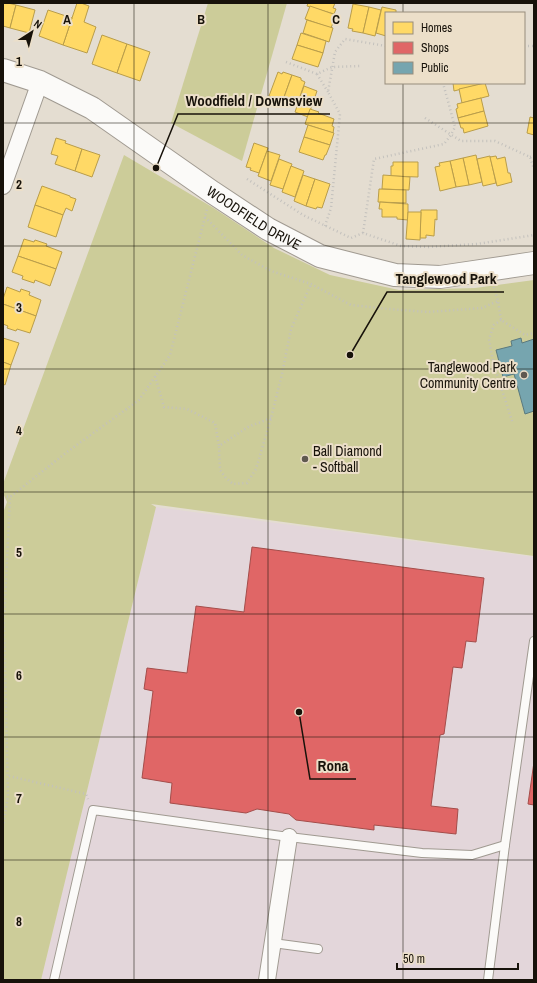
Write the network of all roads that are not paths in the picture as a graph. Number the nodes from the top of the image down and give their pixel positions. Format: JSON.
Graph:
{"nodes":[{"id":1,"x":3,"y":70,"type":"edge"},
{"id":2,"x":40,"y":82,"type":"junction"},
{"id":3,"x":3,"y":186,"type":"edge"},
{"id":4,"x":534,"y":263,"type":"edge"},
{"id":5,"x":534,"y":642,"type":"edge"},
{"id":6,"x":290,"y":837,"type":"junction"},
{"id":7,"x":505,"y":846,"type":"junction"},
{"id":8,"x":273,"y":943,"type":"junction"},
{"id":9,"x":318,"y":949,"type":"dead end"},
{"id":10,"x":54,"y":980,"type":"edge"},
{"id":11,"x":267,"y":980,"type":"edge"},
{"id":12,"x":488,"y":980,"type":"edge"}],
"edges":[{"from":1,"to":2,"type":"street","name":"WOODFIELD DRIVE"},
{"from":2,"to":3,"type":"street"},
{"from":2,"to":4,"type":"street","name":"WOODFIELD DRIVE"},
{"from":5,"to":7,"type":"lane"},
{"from":6,"to":7,"type":"lane"},
{"from":6,"to":8,"type":"street"},
{"from":6,"to":10,"type":"lane"},
{"from":7,"to":12,"type":"lane"},
{"from":8,"to":9,"type":"lane"},
{"from":8,"to":11,"type":"street"}]}
